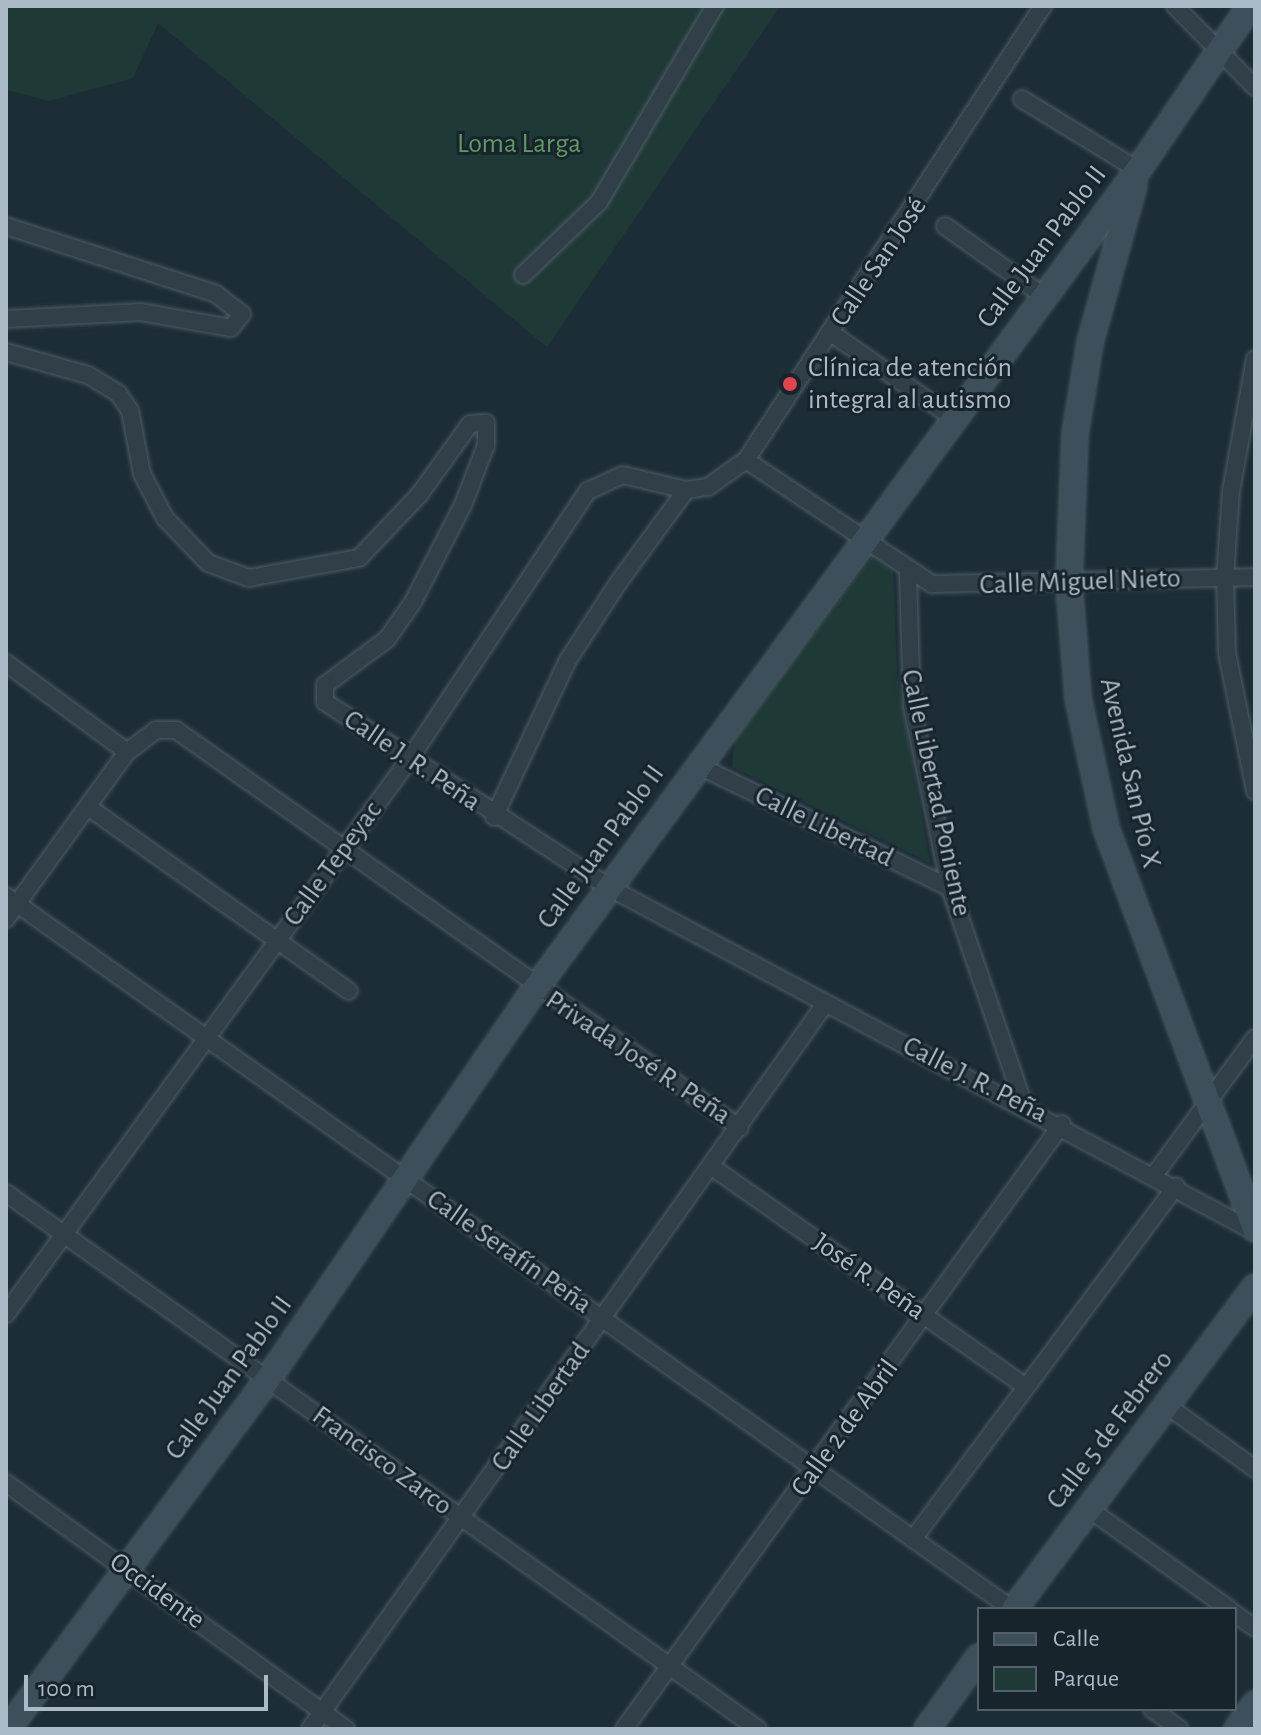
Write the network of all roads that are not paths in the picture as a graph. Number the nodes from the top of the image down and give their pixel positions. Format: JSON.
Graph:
{"nodes":[{"id":1,"x":715,"y":6,"type":"edge"},
{"id":2,"x":1043,"y":6,"type":"edge"},
{"id":3,"x":1175,"y":6,"type":"edge"},
{"id":4,"x":1250,"y":6,"type":"edge"},
{"id":5,"x":1216,"y":48,"type":"junction"},
{"id":6,"x":1255,"y":87,"type":"edge"},
{"id":7,"x":1022,"y":99,"type":"dead end"},
{"id":8,"x":1138,"y":170,"type":"junction"},
{"id":9,"x":6,"y":226,"type":"edge"},
{"id":10,"x":945,"y":226,"type":"dead end"},
{"id":11,"x":523,"y":275,"type":"dead end"},
{"id":12,"x":1042,"y":295,"type":"junction"},
{"id":13,"x":6,"y":319,"type":"edge"},
{"id":14,"x":831,"y":333,"type":"junction"},
{"id":15,"x":6,"y":352,"type":"edge"},
{"id":16,"x":1255,"y":359,"type":"edge"},
{"id":17,"x":952,"y":417,"type":"junction"},
{"id":18,"x":746,"y":460,"type":"junction"},
{"id":19,"x":686,"y":490,"type":"junction"},
{"id":20,"x":864,"y":541,"type":"junction"},
{"id":21,"x":908,"y":573,"type":"junction"},
{"id":22,"x":1225,"y":577,"type":"junction"},
{"id":23,"x":1255,"y":577,"type":"edge"},
{"id":24,"x":1069,"y":583,"type":"junction"},
{"id":25,"x":6,"y":663,"type":"edge"},
{"id":26,"x":127,"y":752,"type":"junction"},
{"id":27,"x":411,"y":757,"type":"junction"},
{"id":28,"x":697,"y":765,"type":"junction"},
{"id":29,"x":1255,"y":791,"type":"edge"},
{"id":30,"x":88,"y":807,"type":"junction"},
{"id":31,"x":494,"y":817,"type":"junction"},
{"id":32,"x":344,"y":848,"type":"junction"},
{"id":33,"x":610,"y":888,"type":"junction"},
{"id":34,"x":950,"y":888,"type":"junction"},
{"id":35,"x":12,"y":900,"type":"edge"},
{"id":36,"x":6,"y":919,"type":"edge"},
{"id":37,"x":279,"y":938,"type":"junction"},
{"id":38,"x":536,"y":988,"type":"junction"},
{"id":39,"x":349,"y":991,"type":"dead end"},
{"id":40,"x":825,"y":1004,"type":"junction"},
{"id":41,"x":207,"y":1037,"type":"junction"},
{"id":42,"x":1255,"y":1038,"type":"edge"},
{"id":43,"x":1206,"y":1103,"type":"junction"},
{"id":44,"x":1024,"y":1105,"type":"junction"},
{"id":45,"x":1062,"y":1124,"type":"junction"},
{"id":46,"x":740,"y":1128,"type":"junction"},
{"id":47,"x":712,"y":1167,"type":"junction"},
{"id":48,"x":1155,"y":1174,"type":"junction"},
{"id":49,"x":406,"y":1178,"type":"junction"},
{"id":50,"x":1176,"y":1186,"type":"junction"},
{"id":51,"x":6,"y":1193,"type":"edge"},
{"id":52,"x":1255,"y":1230,"type":"edge"},
{"id":53,"x":64,"y":1234,"type":"junction"},
{"id":54,"x":1255,"y":1287,"type":"edge"},
{"id":55,"x":6,"y":1314,"type":"edge"},
{"id":56,"x":926,"y":1317,"type":"junction"},
{"id":57,"x":604,"y":1319,"type":"junction"},
{"id":58,"x":268,"y":1379,"type":"junction"},
{"id":59,"x":1026,"y":1387,"type":"junction"},
{"id":60,"x":1166,"y":1405,"type":"junction"},
{"id":61,"x":1255,"y":1469,"type":"edge"},
{"id":62,"x":816,"y":1470,"type":"junction"},
{"id":63,"x":6,"y":1483,"type":"edge"},
{"id":64,"x":1089,"y":1509,"type":"junction"},
{"id":65,"x":462,"y":1518,"type":"junction"},
{"id":66,"x":913,"y":1539,"type":"junction"},
{"id":67,"x":126,"y":1569,"type":"junction"},
{"id":68,"x":1010,"y":1607,"type":"edge"},
{"id":69,"x":1015,"y":1607,"type":"edge"},
{"id":70,"x":1226,"y":1607,"type":"edge"},
{"id":71,"x":1237,"y":1615,"type":"edge"},
{"id":72,"x":1255,"y":1628,"type":"edge"},
{"id":73,"x":977,"y":1660,"type":"edge"},
{"id":74,"x":669,"y":1665,"type":"junction"},
{"id":75,"x":1255,"y":1704,"type":"edge"},
{"id":76,"x":1155,"y":1711,"type":"edge"},
{"id":77,"x":322,"y":1712,"type":"junction"},
{"id":78,"x":8,"y":1729,"type":"edge"},
{"id":79,"x":310,"y":1729,"type":"edge"},
{"id":80,"x":346,"y":1729,"type":"edge"},
{"id":81,"x":624,"y":1729,"type":"edge"},
{"id":82,"x":758,"y":1729,"type":"edge"},
{"id":83,"x":927,"y":1729,"type":"edge"},
{"id":84,"x":1180,"y":1729,"type":"edge"},
{"id":85,"x":1237,"y":1729,"type":"edge"}],
"edges":[{"from":1,"to":11,"type":"street"},
{"from":2,"to":14,"type":"street","name":"Calle San José"},
{"from":3,"to":5,"type":"street"},
{"from":4,"to":5,"type":"street","name":"Calle Juan Pablo II"},
{"from":5,"to":6,"type":"street"},
{"from":5,"to":8,"type":"street","name":"Calle Juan Pablo II"},
{"from":7,"to":8,"type":"street"},
{"from":8,"to":12,"type":"street","name":"Calle Juan Pablo II"},
{"from":8,"to":24,"type":"street","name":"Avenida San Pío X"},
{"from":9,"to":13,"type":"street"},
{"from":10,"to":12,"type":"street"},
{"from":12,"to":17,"type":"street","name":"Calle Juan Pablo II"},
{"from":14,"to":17,"type":"street"},
{"from":14,"to":18,"type":"street","name":"Calle San José"},
{"from":15,"to":27,"type":"street","name":"Calle J. R. Peña"},
{"from":16,"to":22,"type":"street"},
{"from":17,"to":20,"type":"street","name":"Calle Juan Pablo II"},
{"from":18,"to":19,"type":"street","name":"Calle San José"},
{"from":18,"to":20,"type":"street"},
{"from":19,"to":27,"type":"street","name":"Calle Tepeyac"},
{"from":19,"to":31,"type":"street"},
{"from":20,"to":21,"type":"street"},
{"from":20,"to":28,"type":"street","name":"Calle Juan Pablo II"},
{"from":21,"to":24,"type":"street","name":"Calle Miguel Nieto"},
{"from":21,"to":34,"type":"street","name":"Calle Libertad Poniente"},
{"from":22,"to":23,"type":"street","name":"Calle Miguel Nieto"},
{"from":22,"to":24,"type":"street","name":"Calle Miguel Nieto"},
{"from":22,"to":29,"type":"street"},
{"from":24,"to":43,"type":"street","name":"Avenida San Pío X"},
{"from":25,"to":26,"type":"street"},
{"from":26,"to":30,"type":"street"},
{"from":26,"to":32,"type":"street","name":"Privada José R. Peña"},
{"from":27,"to":31,"type":"street","name":"Calle J. R. Peña"},
{"from":27,"to":32,"type":"street","name":"Calle Tepeyac"},
{"from":28,"to":33,"type":"street","name":"Calle Juan Pablo II"},
{"from":28,"to":34,"type":"street","name":"Calle Libertad"},
{"from":30,"to":35,"type":"street"},
{"from":30,"to":37,"type":"street"},
{"from":31,"to":33,"type":"street","name":"Calle J. R. Peña"},
{"from":32,"to":37,"type":"street","name":"Calle Tepeyac"},
{"from":32,"to":38,"type":"street","name":"Privada José R. Peña"},
{"from":33,"to":38,"type":"street","name":"Calle Juan Pablo II"},
{"from":33,"to":40,"type":"street","name":"Calle J. R. Peña"},
{"from":34,"to":44,"type":"street","name":"Calle Libertad Poniente"},
{"from":35,"to":36,"type":"street"},
{"from":35,"to":41,"type":"street","name":"Calle Serafín Peña"},
{"from":37,"to":39,"type":"street"},
{"from":37,"to":41,"type":"street","name":"Calle Tepeyac"},
{"from":38,"to":46,"type":"street","name":"Privada José R. Peña"},
{"from":38,"to":49,"type":"street","name":"Calle Juan Pablo II"},
{"from":40,"to":44,"type":"street","name":"Calle J. R. Peña"},
{"from":40,"to":46,"type":"street","name":"Calle Libertad"},
{"from":41,"to":49,"type":"street","name":"Calle Serafín Peña"},
{"from":41,"to":53,"type":"street","name":"Calle Tepeyac"},
{"from":42,"to":43,"type":"street"},
{"from":43,"to":48,"type":"street"},
{"from":43,"to":52,"type":"street","name":"Avenida San Pío X"},
{"from":44,"to":45,"type":"street","name":"Calle J. R. Peña"},
{"from":45,"to":48,"type":"street","name":"Calle J. R. Peña"},
{"from":45,"to":56,"type":"street","name":"Calle 2 de Abril"},
{"from":46,"to":47,"type":"street","name":"Calle Libertad"},
{"from":47,"to":56,"type":"street","name":"José R. Peña"},
{"from":47,"to":57,"type":"street","name":"Calle Libertad"},
{"from":48,"to":50,"type":"street","name":"Calle J. R. Peña"},
{"from":49,"to":57,"type":"street","name":"Calle Serafín Peña"},
{"from":49,"to":58,"type":"street","name":"Calle Juan Pablo II"},
{"from":50,"to":52,"type":"street","name":"Calle J. R. Peña"},
{"from":50,"to":59,"type":"street"},
{"from":51,"to":53,"type":"street","name":"Francisco Zarco"},
{"from":53,"to":55,"type":"street","name":"Calle Tepeyac"},
{"from":53,"to":58,"type":"street","name":"Francisco Zarco"},
{"from":54,"to":60,"type":"street","name":"Calle 5 de Febrero"},
{"from":56,"to":59,"type":"street","name":"José R. Peña"},
{"from":56,"to":62,"type":"street","name":"Calle 2 de Abril"},
{"from":57,"to":62,"type":"street","name":"Calle Serafín Peña"},
{"from":57,"to":65,"type":"street","name":"Calle Libertad"},
{"from":58,"to":65,"type":"street","name":"Francisco Zarco"},
{"from":58,"to":67,"type":"street","name":"Calle Juan Pablo II"},
{"from":59,"to":66,"type":"street"},
{"from":60,"to":61,"type":"street"},
{"from":60,"to":64,"type":"street","name":"Calle 5 de Febrero"},
{"from":62,"to":66,"type":"street","name":"Calle Serafín Peña"},
{"from":62,"to":74,"type":"street","name":"Calle 2 de Abril"},
{"from":63,"to":67,"type":"street","name":"Occidente"},
{"from":64,"to":69,"type":"street","name":"Calle 5 de Febrero"},
{"from":64,"to":70,"type":"street"},
{"from":65,"to":74,"type":"street","name":"Francisco Zarco"},
{"from":65,"to":77,"type":"street","name":"Calle Libertad"},
{"from":66,"to":68,"type":"street","name":"Calle Serafín Peña"},
{"from":67,"to":77,"type":"street","name":"Occidente"},
{"from":67,"to":78,"type":"street","name":"Calle Juan Pablo II"},
{"from":71,"to":72,"type":"street"},
{"from":73,"to":83,"type":"street"},
{"from":74,"to":81,"type":"street","name":"Calle 2 de Abril"},
{"from":74,"to":82,"type":"street","name":"Francisco Zarco"},
{"from":75,"to":85,"type":"street"},
{"from":76,"to":84,"type":"street"},
{"from":77,"to":79,"type":"street","name":"Calle Libertad"},
{"from":77,"to":80,"type":"street","name":"Occidente"}]}
